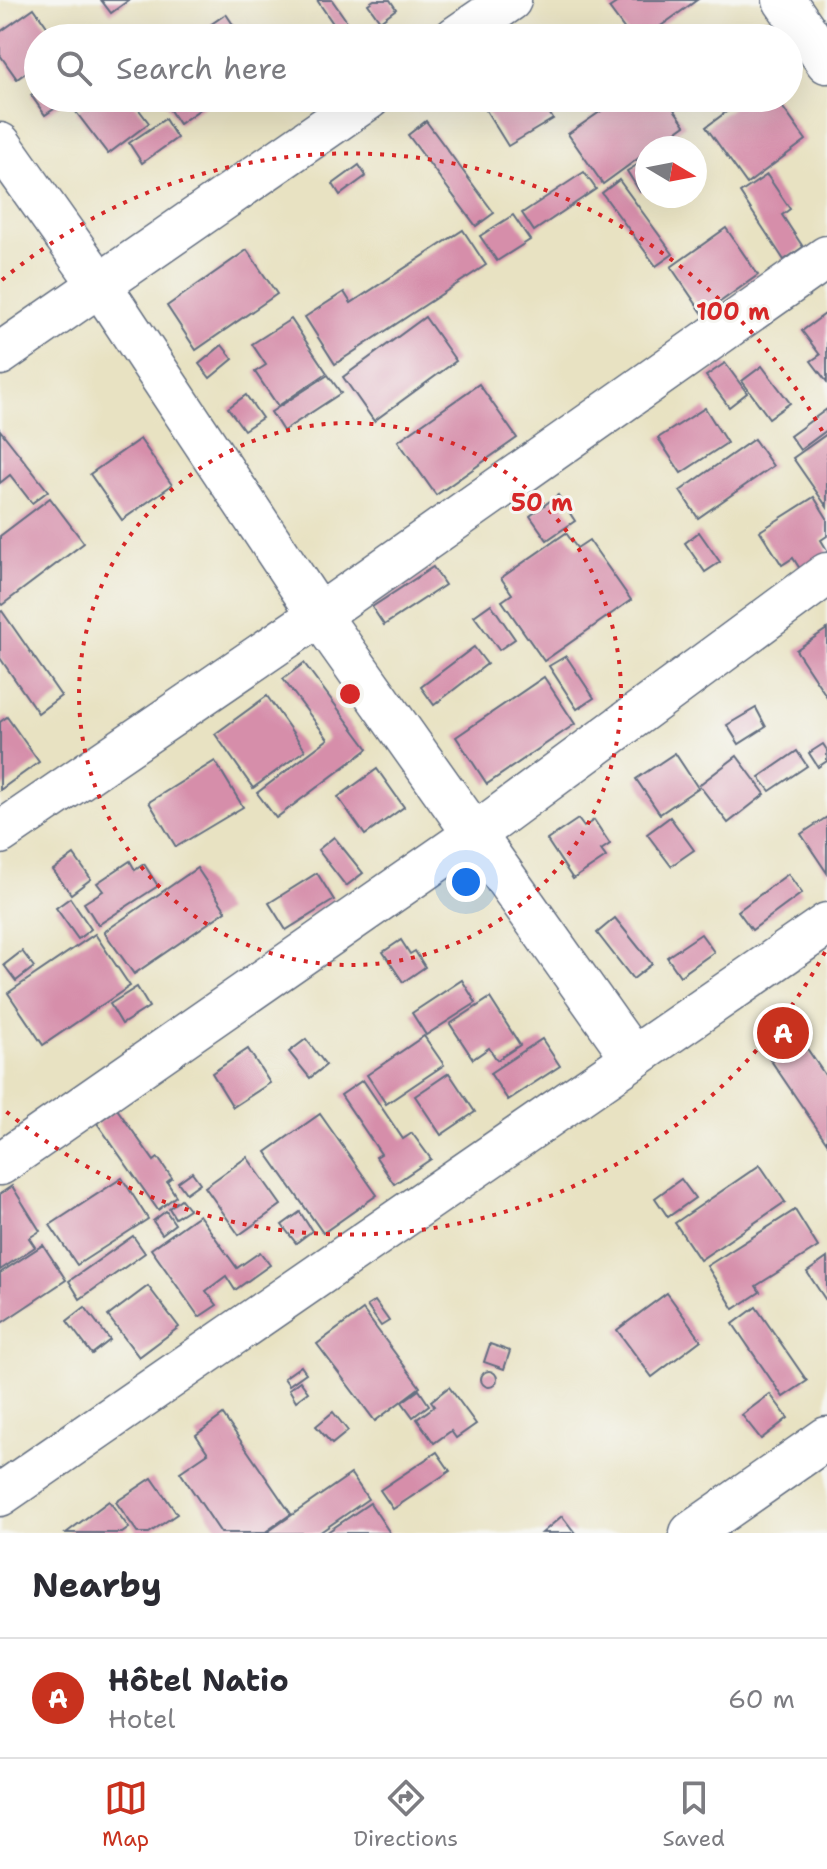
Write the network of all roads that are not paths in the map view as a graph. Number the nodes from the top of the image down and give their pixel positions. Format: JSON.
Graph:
{"nodes":[{"id":1,"x":510,"y":0,"type":"edge"},
{"id":2,"x":784,"y":0,"type":"edge"},
{"id":3,"x":475,"y":24,"type":"edge"},
{"id":4,"x":801,"y":24,"type":"edge"},
{"id":5,"x":803,"y":27,"type":"edge"},
{"id":6,"x":827,"y":62,"type":"edge"},
{"id":7,"x":349,"y":112,"type":"edge"},
{"id":8,"x":0,"y":144,"type":"edge"},
{"id":9,"x":827,"y":257,"type":"edge"},
{"id":10,"x":100,"y":285,"type":"junction"},
{"id":11,"x":0,"y":354,"type":"edge"},
{"id":12,"x":827,"y":574,"type":"edge"},
{"id":13,"x":319,"y":615,"type":"junction"},
{"id":14,"x":0,"y":833,"type":"edge"},
{"id":15,"x":475,"y":834,"type":"junction"},
{"id":16,"x":827,"y":924,"type":"edge"},
{"id":17,"x":633,"y":1058,"type":"junction"},
{"id":18,"x":0,"y":1164,"type":"edge"},
{"id":19,"x":827,"y":1438,"type":"edge"},
{"id":20,"x":0,"y":1495,"type":"edge"},
{"id":21,"x":691,"y":1533,"type":"edge"}],
"edges":[{"from":1,"to":3,"type":"street"},
{"from":2,"to":4,"type":"street"},
{"from":5,"to":6,"type":"street"},
{"from":7,"to":10,"type":"street"},
{"from":8,"to":10,"type":"street"},
{"from":9,"to":13,"type":"street"},
{"from":10,"to":11,"type":"street"},
{"from":10,"to":13,"type":"street"},
{"from":12,"to":15,"type":"street"},
{"from":13,"to":14,"type":"street"},
{"from":13,"to":15,"type":"street"},
{"from":15,"to":17,"type":"street"},
{"from":15,"to":18,"type":"street"},
{"from":16,"to":17,"type":"street"},
{"from":17,"to":20,"type":"street"},
{"from":19,"to":21,"type":"street"}]}
